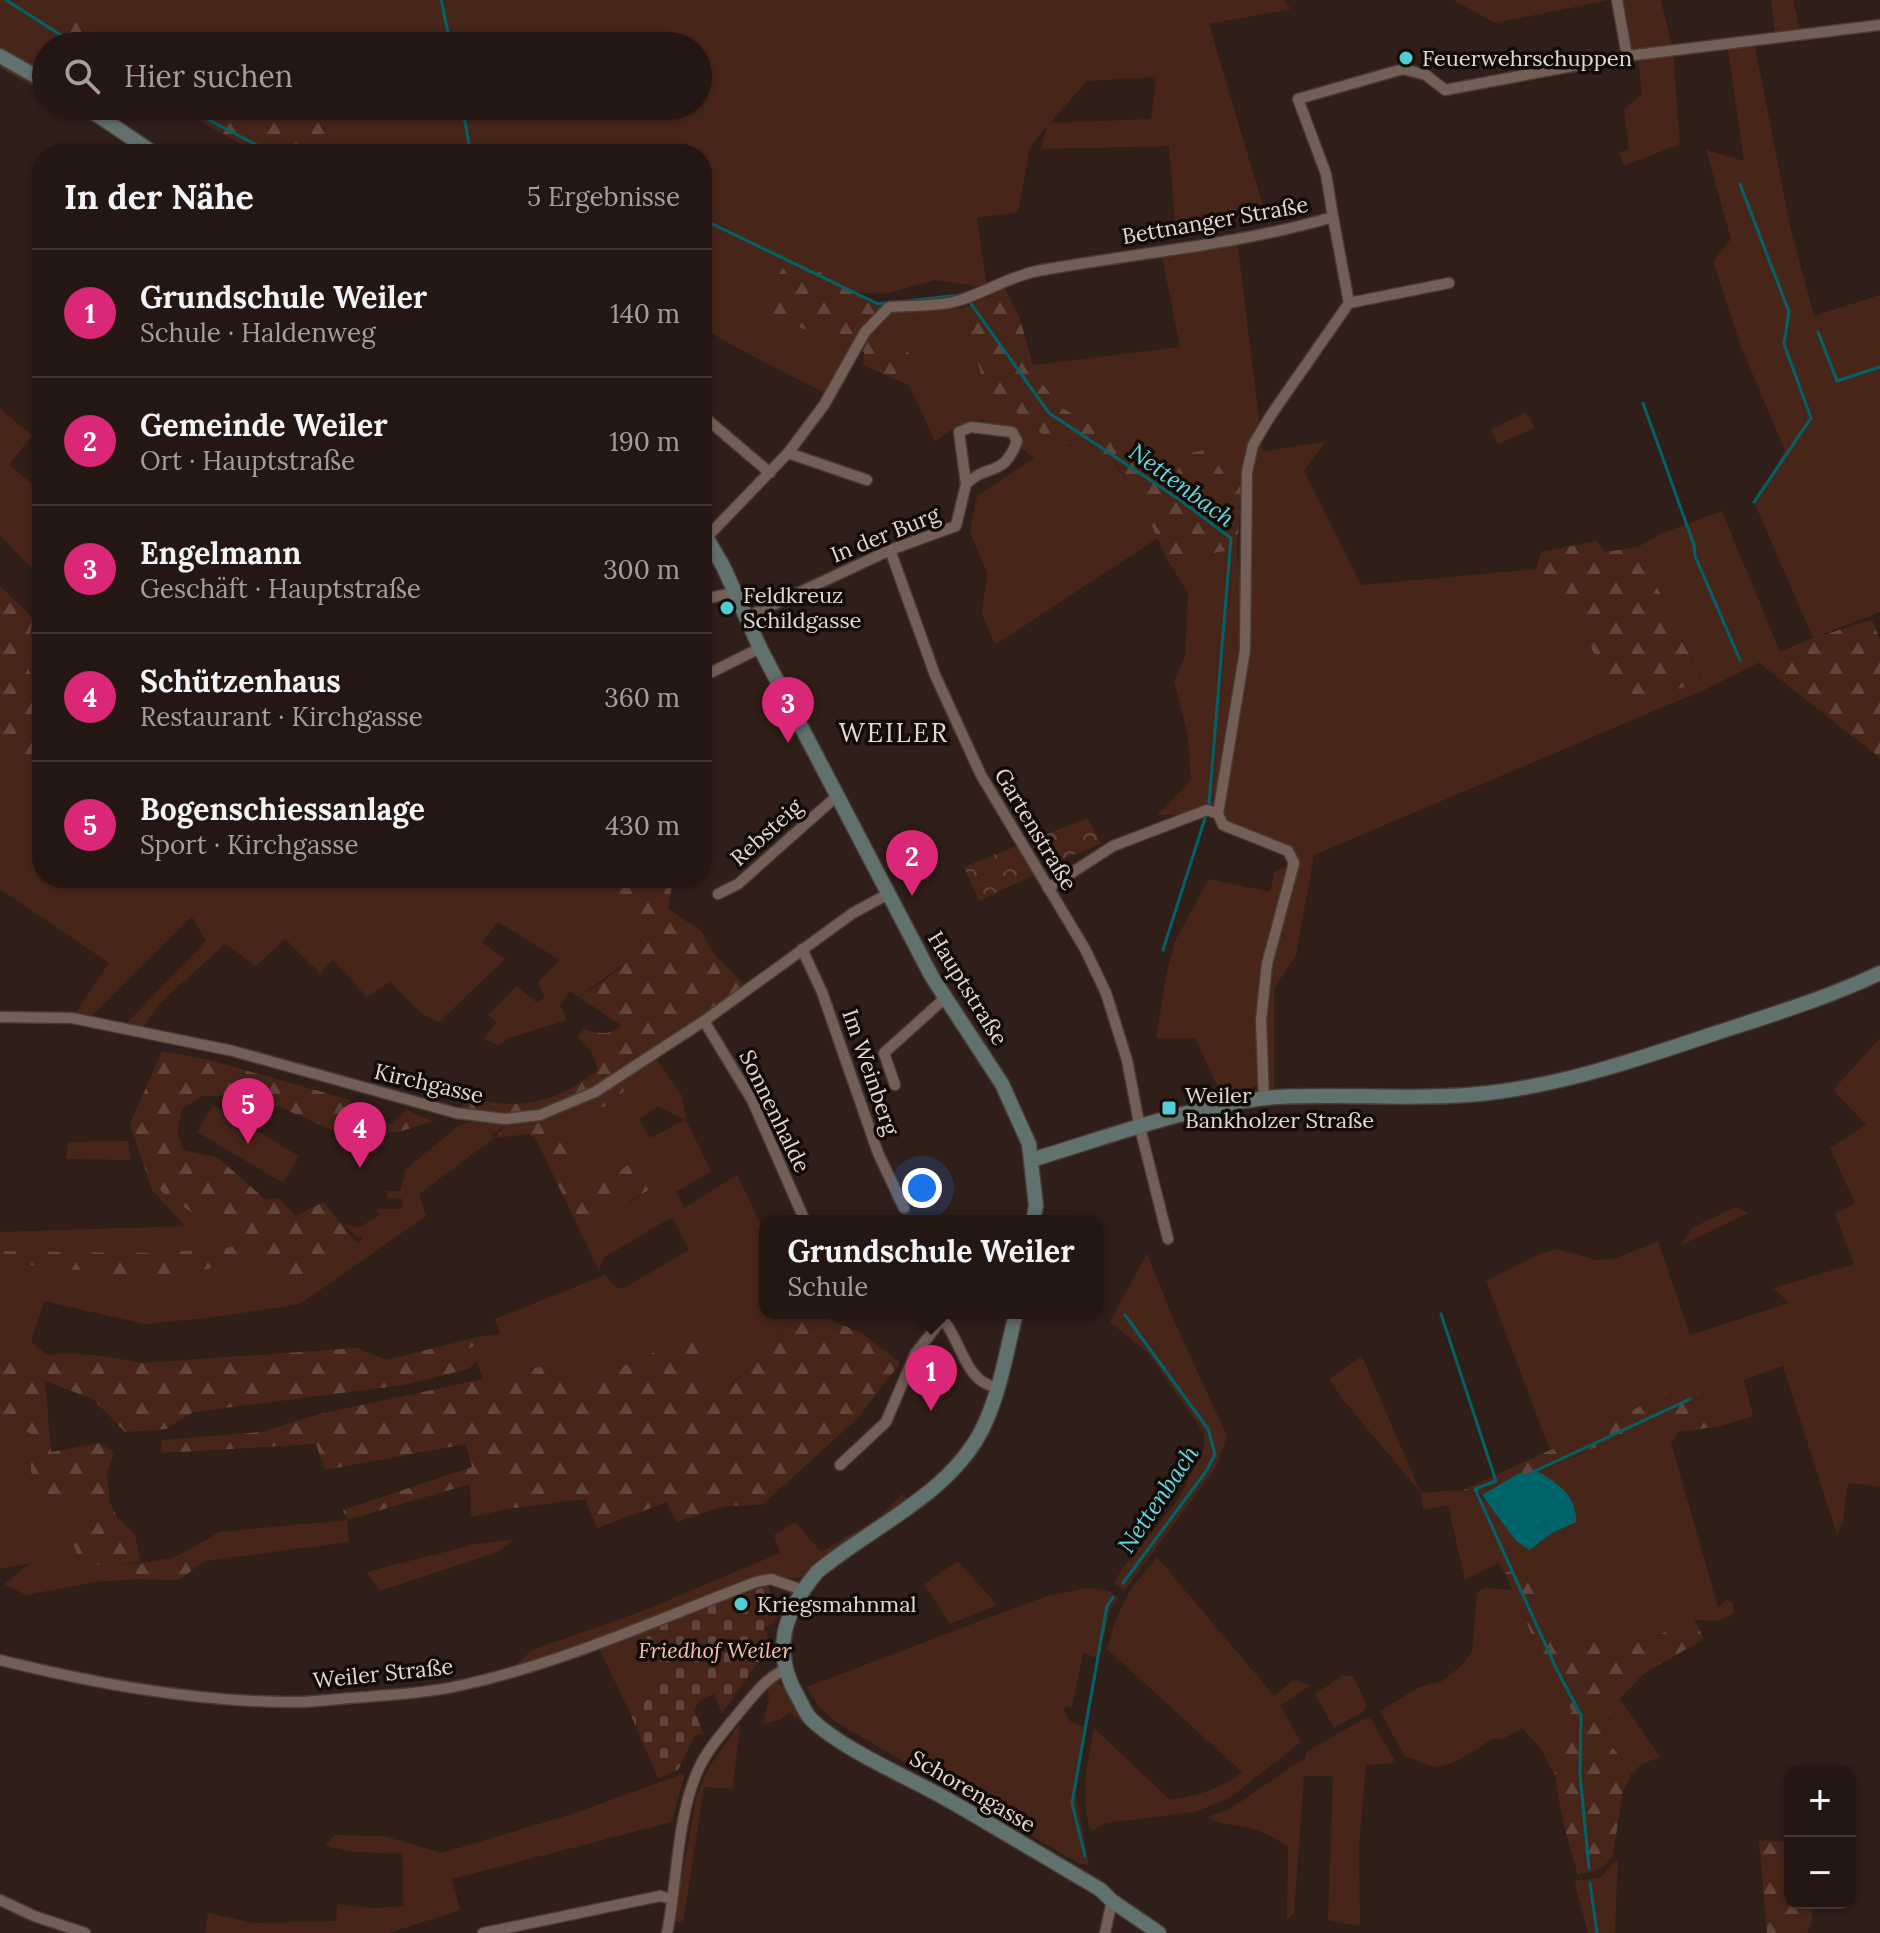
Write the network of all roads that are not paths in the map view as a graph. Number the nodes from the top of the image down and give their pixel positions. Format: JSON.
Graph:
{"nodes":[{"id":1,"x":1617,"y":0,"type":"edge"},
{"id":2,"x":1880,"y":25,"type":"edge"},
{"id":3,"x":0,"y":56,"type":"edge"},
{"id":4,"x":1627,"y":56,"type":"junction"},
{"id":5,"x":32,"y":74,"type":"edge"},
{"id":6,"x":105,"y":120,"type":"edge"},
{"id":7,"x":140,"y":144,"type":"edge"},
{"id":8,"x":1333,"y":217,"type":"junction"},
{"id":9,"x":1449,"y":283,"type":"dead end"},
{"id":10,"x":1349,"y":303,"type":"junction"},
{"id":11,"x":712,"y":424,"type":"edge"},
{"id":12,"x":788,"y":453,"type":"junction"},
{"id":13,"x":770,"y":473,"type":"junction"},
{"id":14,"x":867,"y":480,"type":"dead end"},
{"id":15,"x":966,"y":484,"type":"junction"},
{"id":16,"x":712,"y":527,"type":"edge"},
{"id":17,"x":712,"y":547,"type":"edge"},
{"id":18,"x":890,"y":550,"type":"junction"},
{"id":19,"x":735,"y":592,"type":"junction"},
{"id":20,"x":712,"y":598,"type":"edge"},
{"id":21,"x":747,"y":617,"type":"junction"},
{"id":22,"x":760,"y":648,"type":"junction"},
{"id":23,"x":712,"y":672,"type":"edge"},
{"id":24,"x":838,"y":795,"type":"junction"},
{"id":25,"x":1218,"y":814,"type":"junction"},
{"id":26,"x":1048,"y":888,"type":"junction"},
{"id":27,"x":718,"y":894,"type":"dead end"},
{"id":28,"x":888,"y":894,"type":"junction"},
{"id":29,"x":802,"y":949,"type":"junction"},
{"id":30,"x":1880,"y":973,"type":"edge"},
{"id":31,"x":944,"y":999,"type":"junction"},
{"id":32,"x":0,"y":1017,"type":"edge"},
{"id":33,"x":704,"y":1021,"type":"junction"},
{"id":34,"x":895,"y":1085,"type":"dead end"},
{"id":35,"x":1264,"y":1100,"type":"junction"},
{"id":36,"x":1140,"y":1128,"type":"junction"},
{"id":37,"x":1031,"y":1160,"type":"junction"},
{"id":38,"x":904,"y":1208,"type":"dead end"},
{"id":39,"x":802,"y":1215,"type":"edge"},
{"id":40,"x":1034,"y":1215,"type":"edge"},
{"id":41,"x":1168,"y":1239,"type":"dead end"},
{"id":42,"x":1014,"y":1319,"type":"edge"},
{"id":43,"x":997,"y":1387,"type":"junction"},
{"id":44,"x":840,"y":1465,"type":"dead end"},
{"id":45,"x":802,"y":1590,"type":"junction"},
{"id":46,"x":0,"y":1660,"type":"edge"},
{"id":47,"x":786,"y":1669,"type":"junction"},
{"id":48,"x":672,"y":1899,"type":"junction"},
{"id":49,"x":0,"y":1900,"type":"edge"},
{"id":50,"x":1112,"y":1901,"type":"junction"},
{"id":51,"x":85,"y":1933,"type":"edge"},
{"id":52,"x":483,"y":1933,"type":"edge"},
{"id":53,"x":667,"y":1933,"type":"edge"},
{"id":54,"x":1105,"y":1933,"type":"edge"},
{"id":55,"x":1159,"y":1933,"type":"edge"}],
"edges":[{"from":1,"to":4,"type":"street"},
{"from":2,"to":4,"type":"street"},
{"from":3,"to":5,"type":"street"},
{"from":4,"to":8,"type":"street","name":"Bettnanger Straße"},
{"from":6,"to":7,"type":"street"},
{"from":8,"to":10,"type":"street"},
{"from":8,"to":12,"type":"street","name":"Bettnanger Straße"},
{"from":9,"to":10,"type":"street"},
{"from":10,"to":25,"type":"street"},
{"from":11,"to":13,"type":"street"},
{"from":12,"to":13,"type":"street","name":"Bettnanger Straße"},
{"from":12,"to":14,"type":"street"},
{"from":13,"to":16,"type":"street","name":"Bettnanger Straße"},
{"from":15,"to":15,"type":"street","name":"In der Burg"},
{"from":15,"to":18,"type":"street","name":"In der Burg"},
{"from":17,"to":19,"type":"street","name":"Hauptstraße"},
{"from":18,"to":21,"type":"street","name":"In der Burg"},
{"from":18,"to":26,"type":"street","name":"Gartenstraße"},
{"from":19,"to":20,"type":"street"},
{"from":19,"to":21,"type":"street","name":"Hauptstraße"},
{"from":21,"to":22,"type":"street","name":"Hauptstraße"},
{"from":22,"to":23,"type":"street"},
{"from":22,"to":24,"type":"street","name":"Hauptstraße"},
{"from":24,"to":27,"type":"street","name":"Rebsteig"},
{"from":24,"to":28,"type":"street","name":"Hauptstraße"},
{"from":25,"to":26,"type":"street"},
{"from":25,"to":35,"type":"street"},
{"from":26,"to":36,"type":"street","name":"Gartenstraße"},
{"from":28,"to":29,"type":"street","name":"Kirchgasse"},
{"from":28,"to":31,"type":"street","name":"Hauptstraße"},
{"from":29,"to":33,"type":"street","name":"Kirchgasse"},
{"from":29,"to":38,"type":"street","name":"Im Weinberg"},
{"from":30,"to":35,"type":"street"},
{"from":31,"to":34,"type":"street"},
{"from":31,"to":37,"type":"street","name":"Hauptstraße"},
{"from":32,"to":33,"type":"street","name":"Kirchgasse"},
{"from":33,"to":39,"type":"street","name":"Sonnenhalde"},
{"from":35,"to":36,"type":"street"},
{"from":36,"to":37,"type":"street"},
{"from":36,"to":41,"type":"street","name":"Gartenstraße"},
{"from":37,"to":40,"type":"street","name":"Hauptstraße"},
{"from":42,"to":43,"type":"street"},
{"from":43,"to":44,"type":"street"},
{"from":43,"to":45,"type":"street"},
{"from":45,"to":46,"type":"street","name":"Weiler Straße"},
{"from":45,"to":47,"type":"street"},
{"from":47,"to":48,"type":"street"},
{"from":47,"to":50,"type":"street","name":"Schorengasse"},
{"from":48,"to":52,"type":"street"},
{"from":48,"to":53,"type":"street"},
{"from":49,"to":51,"type":"street"},
{"from":50,"to":54,"type":"street"},
{"from":50,"to":55,"type":"street","name":"Schorengasse"}]}
